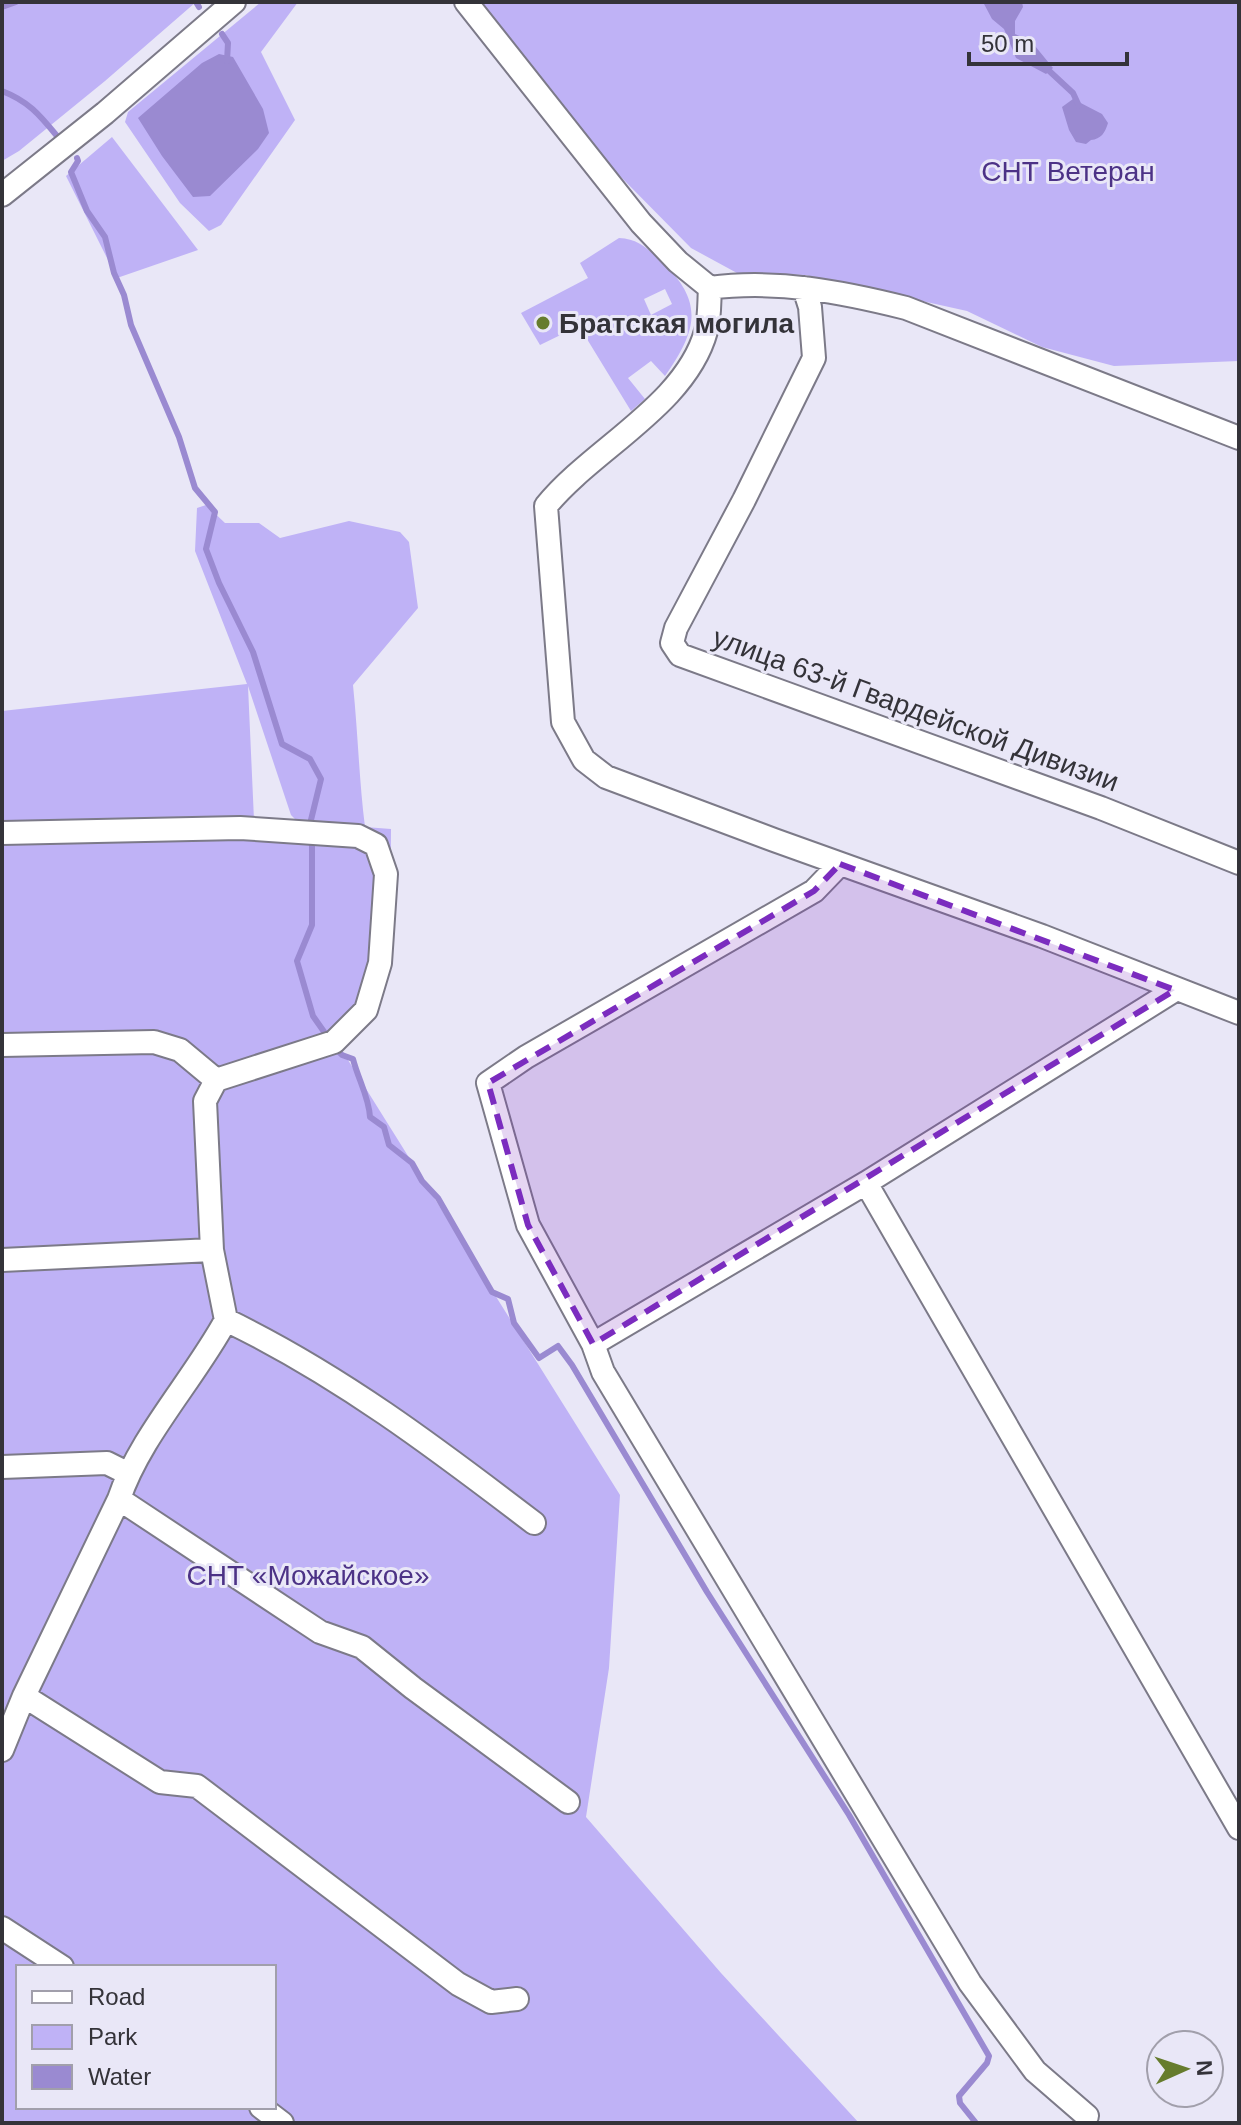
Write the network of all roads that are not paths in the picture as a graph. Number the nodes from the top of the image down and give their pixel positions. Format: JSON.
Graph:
{"nodes":[{"id":1,"x":234,"y":2,"type":"edge"},
{"id":2,"x":466,"y":2,"type":"edge"},
{"id":3,"x":2,"y":195,"type":"edge"},
{"id":4,"x":710,"y":288,"type":"junction"},
{"id":5,"x":804,"y":288,"type":"junction"},
{"id":6,"x":1239,"y":438,"type":"edge"},
{"id":7,"x":2,"y":833,"type":"edge"},
{"id":8,"x":1239,"y":863,"type":"edge"},
{"id":9,"x":840,"y":864,"type":"junction"},
{"id":10,"x":1175,"y":990,"type":"junction"},
{"id":11,"x":1239,"y":1013,"type":"edge"},
{"id":12,"x":2,"y":1045,"type":"edge"},
{"id":13,"x":216,"y":1080,"type":"junction"},
{"id":14,"x":866,"y":1183,"type":"junction"},
{"id":15,"x":212,"y":1250,"type":"junction"},
{"id":16,"x":2,"y":1260,"type":"edge"},
{"id":17,"x":226,"y":1320,"type":"junction"},
{"id":18,"x":593,"y":1344,"type":"junction"},
{"id":19,"x":2,"y":1467,"type":"edge"},
{"id":20,"x":127,"y":1473,"type":"junction"},
{"id":21,"x":119,"y":1499,"type":"junction"},
{"id":22,"x":534,"y":1523,"type":"dead end"},
{"id":23,"x":24,"y":1696,"type":"junction"},
{"id":24,"x":2,"y":1750,"type":"edge"},
{"id":25,"x":568,"y":1802,"type":"dead end"},
{"id":26,"x":1239,"y":1828,"type":"edge"},
{"id":27,"x":2,"y":1928,"type":"edge"},
{"id":28,"x":59,"y":1965,"type":"edge"},
{"id":29,"x":517,"y":1999,"type":"dead end"},
{"id":30,"x":264,"y":2109,"type":"edge"},
{"id":31,"x":1087,"y":2116,"type":"dead end"},
{"id":32,"x":282,"y":2123,"type":"edge"}],
"edges":[{"from":1,"to":3,"type":"street"},
{"from":2,"to":4,"type":"street"},
{"from":4,"to":5,"type":"street"},
{"from":4,"to":9,"type":"street"},
{"from":5,"to":6,"type":"street"},
{"from":5,"to":8,"type":"street","name":"улица 63-й Гвардейской Дивизии"},
{"from":7,"to":13,"type":"street"},
{"from":9,"to":10,"type":"street"},
{"from":9,"to":18,"type":"street"},
{"from":10,"to":11,"type":"street"},
{"from":10,"to":14,"type":"street"},
{"from":12,"to":13,"type":"street"},
{"from":13,"to":15,"type":"street"},
{"from":14,"to":18,"type":"street"},
{"from":14,"to":26,"type":"street"},
{"from":15,"to":16,"type":"street"},
{"from":15,"to":17,"type":"street"},
{"from":17,"to":20,"type":"street"},
{"from":17,"to":22,"type":"street"},
{"from":18,"to":31,"type":"street"},
{"from":19,"to":20,"type":"street"},
{"from":20,"to":21,"type":"street"},
{"from":21,"to":23,"type":"street"},
{"from":21,"to":25,"type":"street"},
{"from":23,"to":24,"type":"street"},
{"from":23,"to":29,"type":"street"},
{"from":27,"to":28,"type":"street"},
{"from":30,"to":32,"type":"street"}]}
